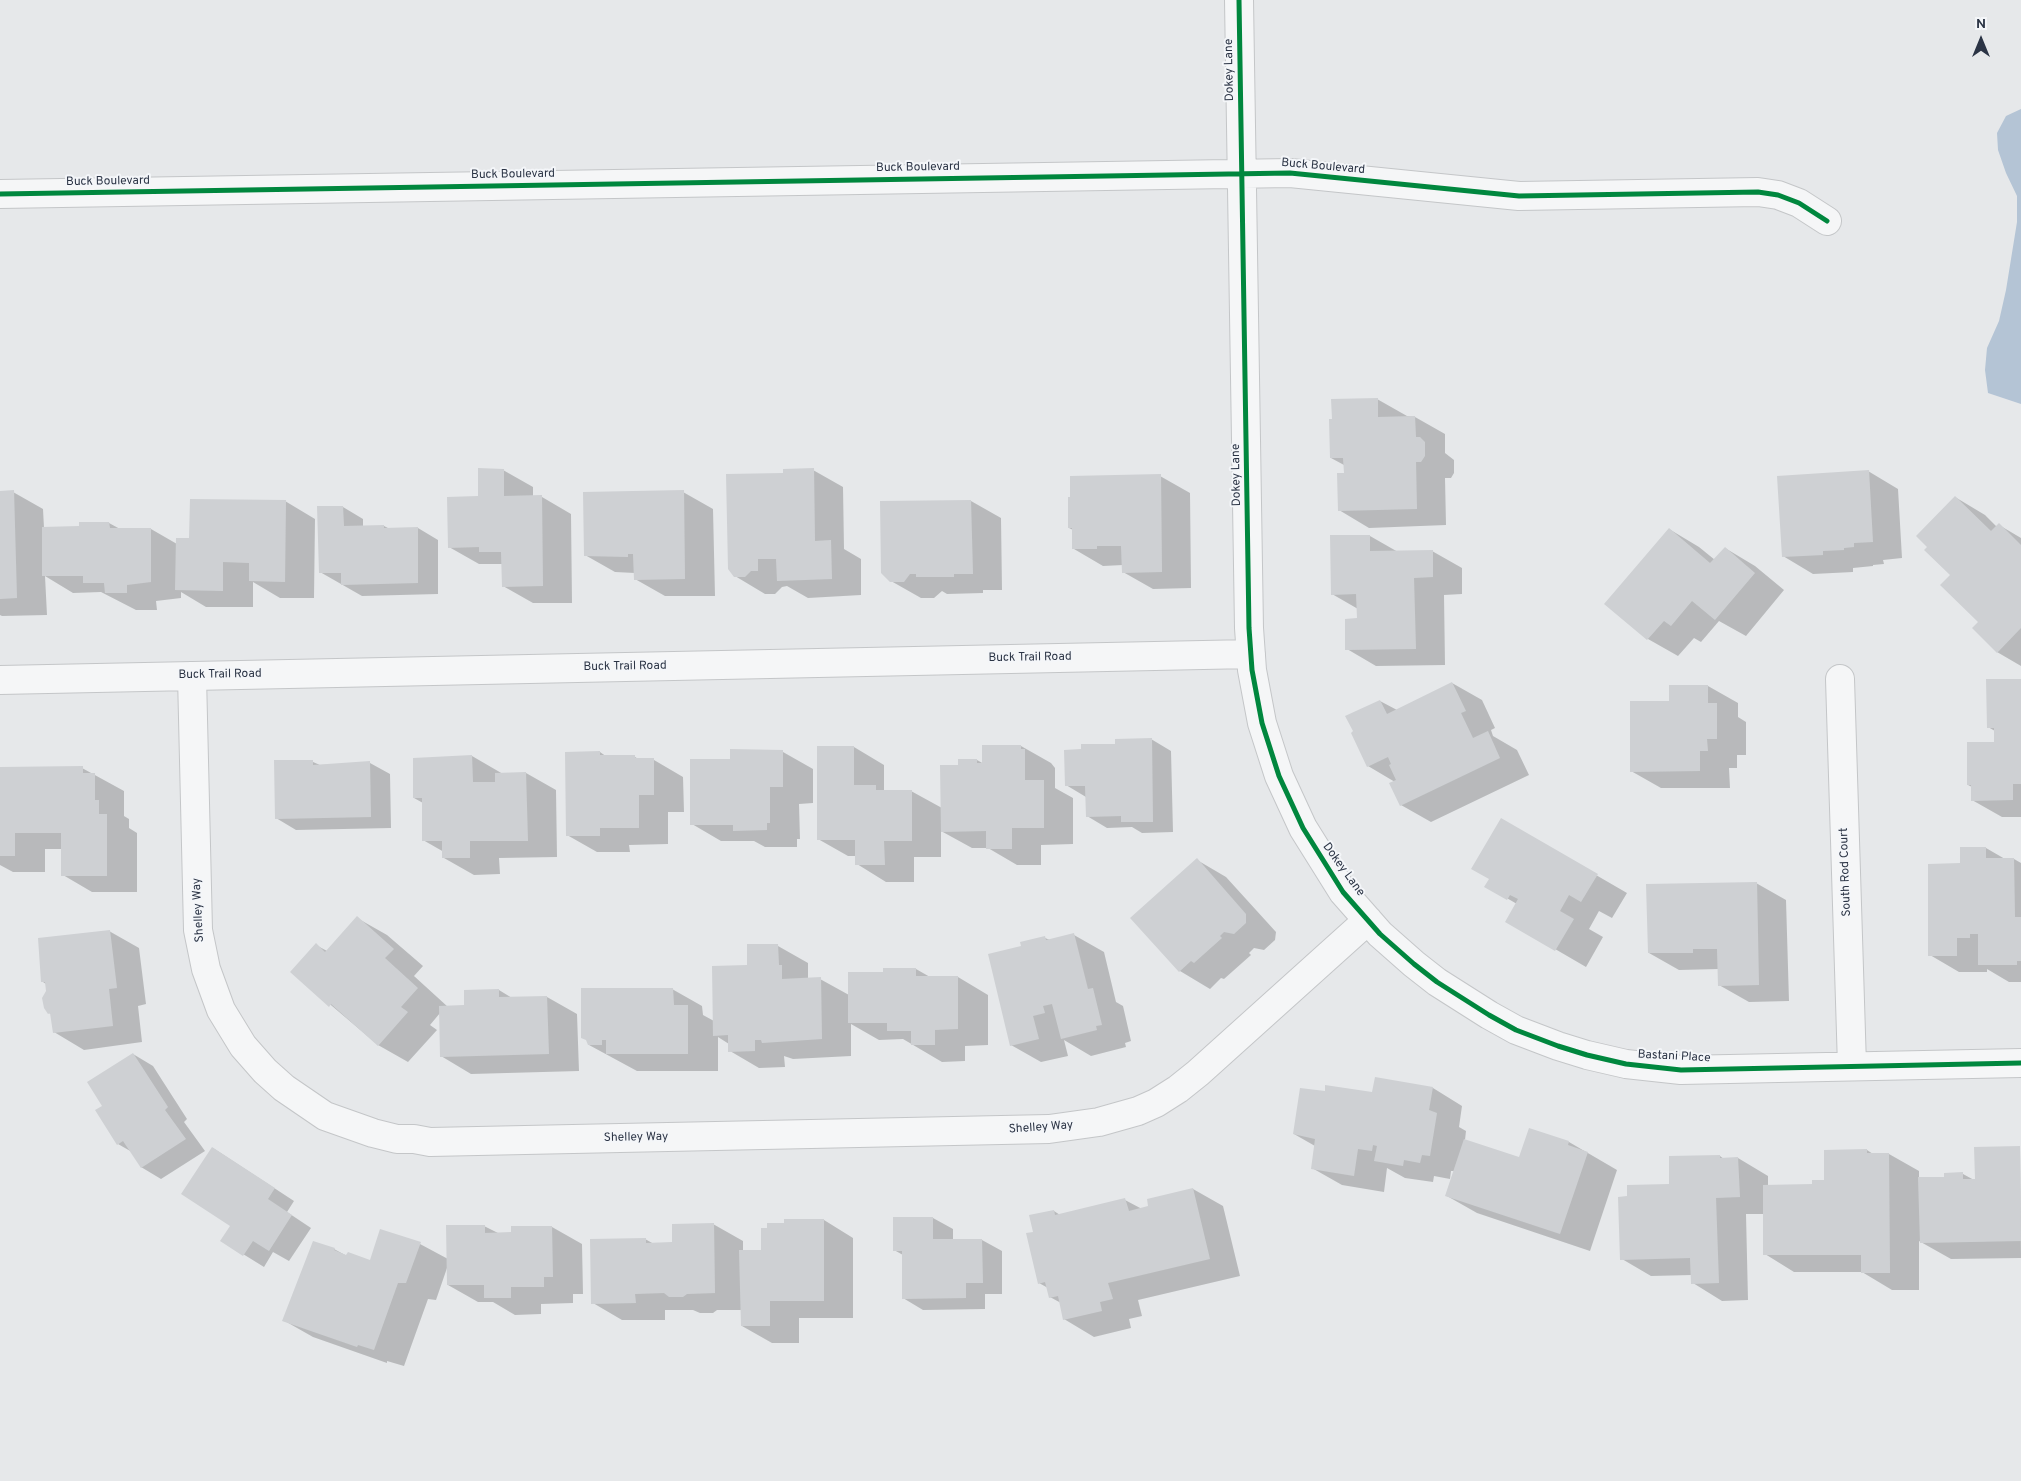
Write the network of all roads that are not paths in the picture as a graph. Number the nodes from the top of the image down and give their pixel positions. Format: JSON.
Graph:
{"nodes":[{"id":1,"x":1239,"y":0,"type":"edge"},
{"id":2,"x":1242,"y":173,"type":"junction"},
{"id":3,"x":0,"y":194,"type":"edge"},
{"id":4,"x":1827,"y":221,"type":"dead end"},
{"id":5,"x":1251,"y":654,"type":"junction"},
{"id":6,"x":192,"y":676,"type":"junction"},
{"id":7,"x":1840,"y":679,"type":"dead end"},
{"id":8,"x":0,"y":680,"type":"edge"},
{"id":9,"x":1368,"y":920,"type":"junction"},
{"id":10,"x":2021,"y":1063,"type":"edge"},
{"id":11,"x":1852,"y":1066,"type":"junction"}],
"edges":[{"from":1,"to":2,"type":"street","name":"Dokey Lane"},
{"from":2,"to":3,"type":"street","name":"Buck Boulevard"},
{"from":2,"to":4,"type":"street","name":"Buck Boulevard"},
{"from":2,"to":5,"type":"street","name":"Dokey Lane"},
{"from":5,"to":6,"type":"street","name":"Buck Trail Road"},
{"from":5,"to":9,"type":"street","name":"Dokey Lane"},
{"from":6,"to":8,"type":"street","name":"Buck Trail Road"},
{"from":6,"to":9,"type":"street","name":"Shelley Way"},
{"from":7,"to":11,"type":"street","name":"South Rod Court"},
{"from":9,"to":11,"type":"street","name":"Bastani Place"},
{"from":10,"to":11,"type":"street","name":"Bastani Place"}]}
